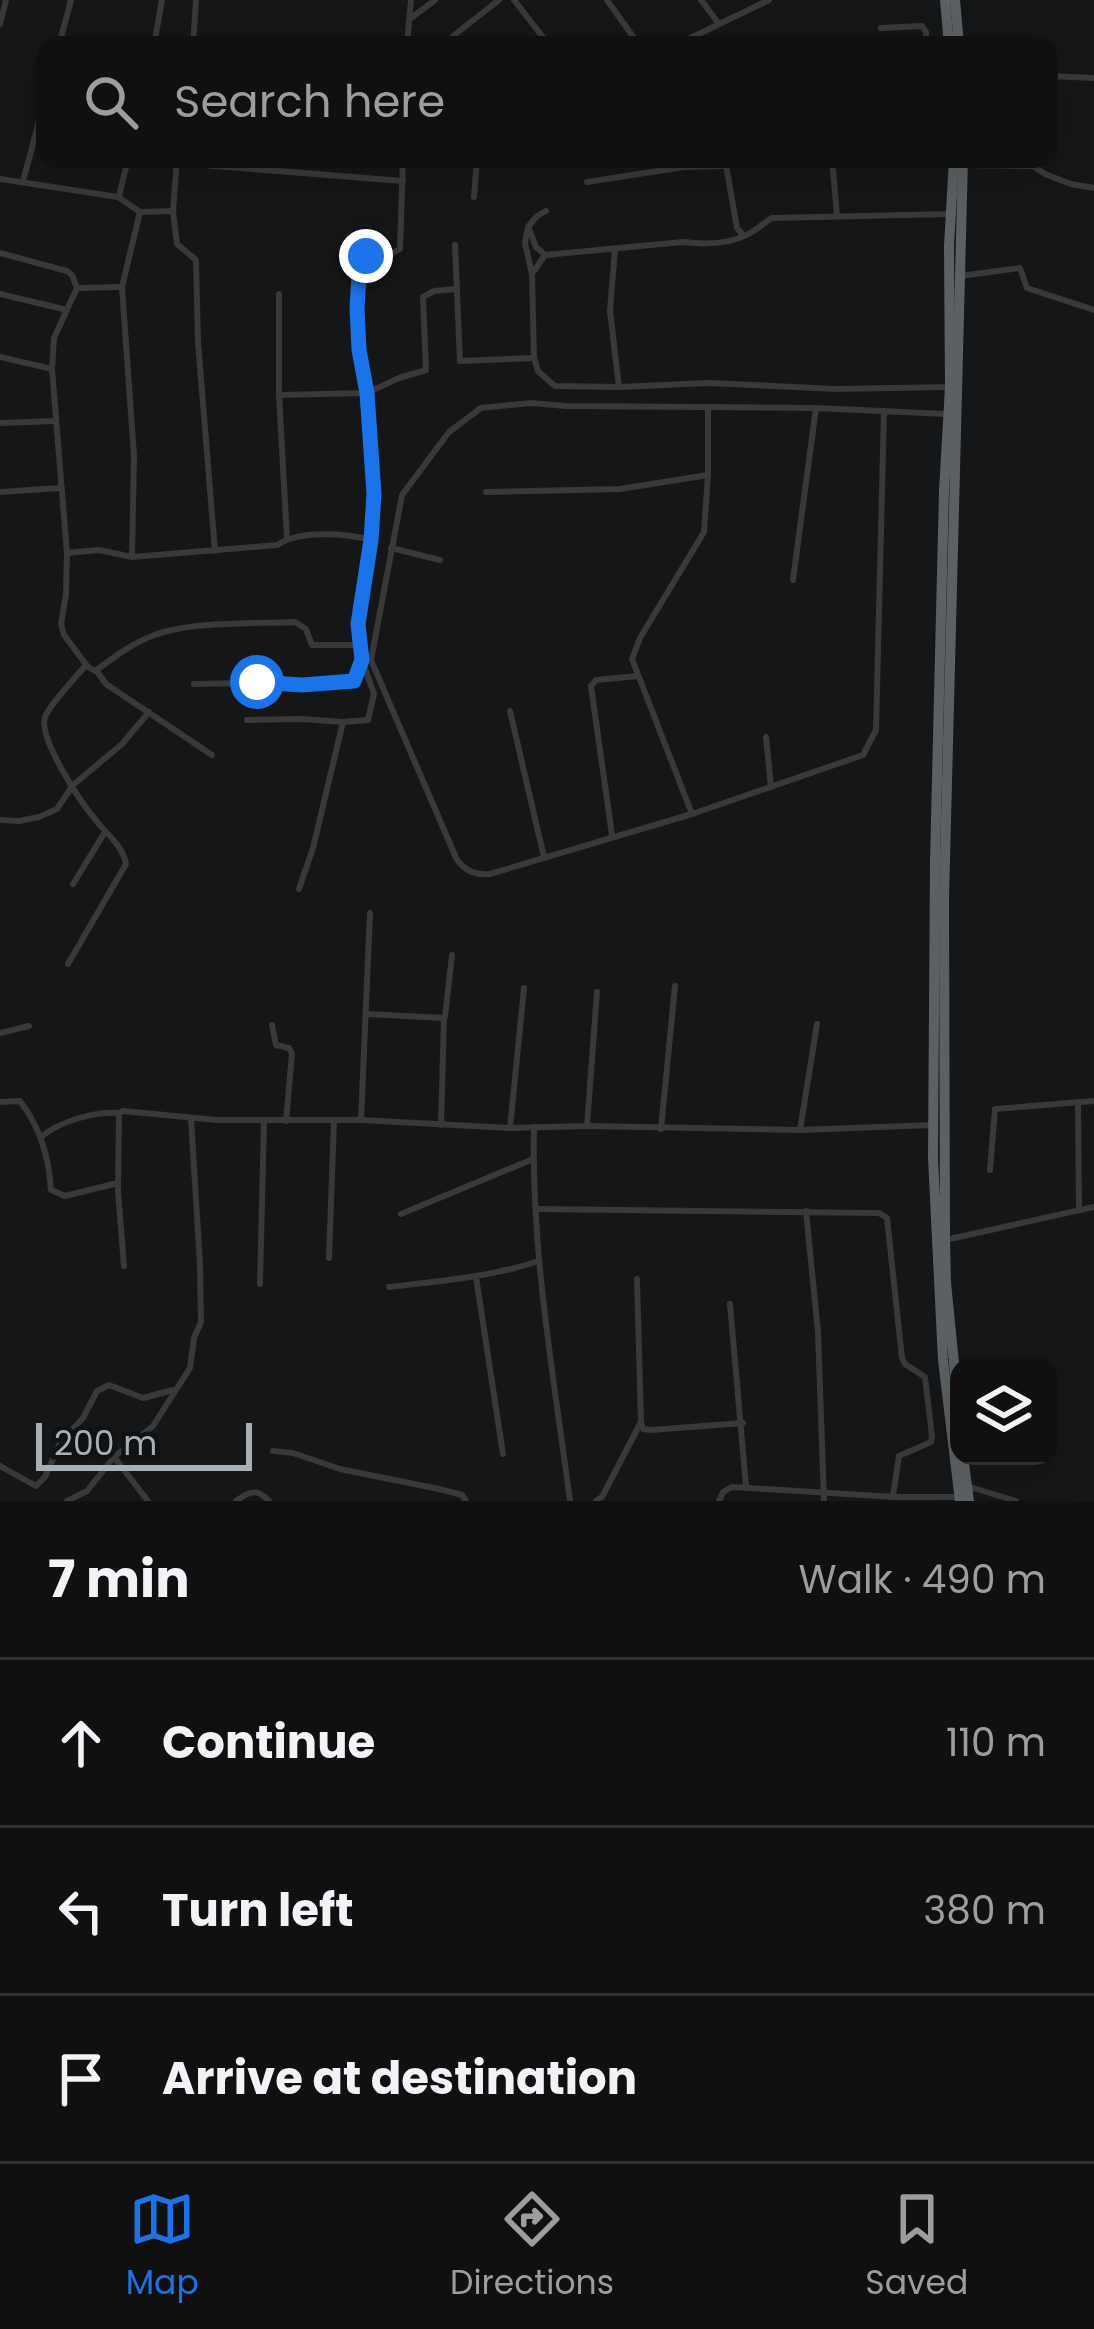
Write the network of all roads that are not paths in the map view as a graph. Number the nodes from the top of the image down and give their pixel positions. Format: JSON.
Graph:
{"nodes":[{"id":1,"x":6,"y":0,"type":"edge"},
{"id":2,"x":70,"y":0,"type":"edge"},
{"id":3,"x":162,"y":0,"type":"edge"},
{"id":4,"x":196,"y":0,"type":"edge"},
{"id":5,"x":412,"y":0,"type":"edge"},
{"id":6,"x":435,"y":0,"type":"edge"},
{"id":7,"x":499,"y":0,"type":"edge"},
{"id":8,"x":514,"y":0,"type":"edge"},
{"id":9,"x":607,"y":0,"type":"edge"},
{"id":10,"x":701,"y":0,"type":"edge"},
{"id":11,"x":945,"y":0,"type":"edge"},
{"id":12,"x":956,"y":0,"type":"edge"},
{"id":13,"x":764,"y":1,"type":"edge"},
{"id":14,"x":411,"y":18,"type":"junction"},
{"id":15,"x":0,"y":24,"type":"edge"},
{"id":16,"x":719,"y":24,"type":"junction"},
{"id":17,"x":881,"y":28,"type":"dead end"},
{"id":18,"x":61,"y":36,"type":"edge"},
{"id":19,"x":156,"y":36,"type":"edge"},
{"id":20,"x":194,"y":36,"type":"edge"},
{"id":21,"x":408,"y":36,"type":"edge"},
{"id":22,"x":454,"y":36,"type":"edge"},
{"id":23,"x":542,"y":36,"type":"edge"},
{"id":24,"x":633,"y":36,"type":"edge"},
{"id":25,"x":694,"y":36,"type":"edge"},
{"id":26,"x":926,"y":36,"type":"edge"},
{"id":27,"x":949,"y":36,"type":"edge"},
{"id":28,"x":958,"y":36,"type":"edge"},
{"id":29,"x":1058,"y":76,"type":"edge"},
{"id":30,"x":1094,"y":78,"type":"edge"},
{"id":31,"x":36,"y":133,"type":"edge"},
{"id":32,"x":126,"y":168,"type":"edge"},
{"id":33,"x":176,"y":168,"type":"edge"},
{"id":34,"x":256,"y":168,"type":"edge"},
{"id":35,"x":403,"y":168,"type":"edge"},
{"id":36,"x":476,"y":168,"type":"edge"},
{"id":37,"x":678,"y":168,"type":"edge"},
{"id":38,"x":726,"y":168,"type":"edge"},
{"id":39,"x":833,"y":168,"type":"edge"},
{"id":40,"x":959,"y":168,"type":"edge"},
{"id":41,"x":960,"y":168,"type":"edge"},
{"id":42,"x":1036,"y":168,"type":"edge"},
{"id":43,"x":0,"y":179,"type":"edge"},
{"id":44,"x":23,"y":181,"type":"junction"},
{"id":45,"x":403,"y":181,"type":"junction"},
{"id":46,"x":587,"y":182,"type":"dead end"},
{"id":47,"x":1094,"y":188,"type":"edge"},
{"id":48,"x":118,"y":197,"type":"junction"},
{"id":49,"x":474,"y":197,"type":"dead end"},
{"id":50,"x":173,"y":211,"type":"junction"},
{"id":51,"x":546,"y":211,"type":"dead end"},
{"id":52,"x":140,"y":212,"type":"junction"},
{"id":53,"x":951,"y":214,"type":"junction"},
{"id":54,"x":838,"y":217,"type":"junction"},
{"id":55,"x":528,"y":227,"type":"junction"},
{"id":56,"x":743,"y":236,"type":"junction"},
{"id":57,"x":455,"y":245,"type":"dead end"},
{"id":58,"x":954,"y":246,"type":"junction"},
{"id":59,"x":615,"y":249,"type":"junction"},
{"id":60,"x":0,"y":253,"type":"edge"},
{"id":61,"x":545,"y":255,"type":"junction"},
{"id":62,"x":532,"y":274,"type":"junction"},
{"id":63,"x":959,"y":276,"type":"junction"},
{"id":64,"x":122,"y":287,"type":"junction"},
{"id":65,"x":77,"y":288,"type":"junction"},
{"id":66,"x":457,"y":289,"type":"junction"},
{"id":67,"x":0,"y":294,"type":"edge"},
{"id":68,"x":279,"y":294,"type":"dead end"},
{"id":69,"x":67,"y":310,"type":"junction"},
{"id":70,"x":1094,"y":310,"type":"edge"},
{"id":71,"x":0,"y":357,"type":"edge"},
{"id":72,"x":534,"y":358,"type":"junction"},
{"id":73,"x":52,"y":369,"type":"junction"},
{"id":74,"x":619,"y":387,"type":"junction"},
{"id":75,"x":950,"y":387,"type":"junction"},
{"id":76,"x":367,"y":393,"type":"junction"},
{"id":77,"x":279,"y":395,"type":"junction"},
{"id":78,"x":708,"y":407,"type":"junction"},
{"id":79,"x":816,"y":408,"type":"junction"},
{"id":80,"x":884,"y":411,"type":"junction"},
{"id":81,"x":947,"y":414,"type":"junction"},
{"id":82,"x":56,"y":421,"type":"junction"},
{"id":83,"x":0,"y":423,"type":"edge"},
{"id":84,"x":708,"y":475,"type":"junction"},
{"id":85,"x":60,"y":488,"type":"junction"},
{"id":86,"x":0,"y":492,"type":"edge"},
{"id":87,"x":486,"y":492,"type":"dead end"},
{"id":88,"x":287,"y":538,"type":"junction"},
{"id":89,"x":371,"y":540,"type":"junction"},
{"id":90,"x":391,"y":548,"type":"junction"},
{"id":91,"x":215,"y":551,"type":"junction"},
{"id":92,"x":67,"y":553,"type":"junction"},
{"id":93,"x":132,"y":556,"type":"junction"},
{"id":94,"x":440,"y":560,"type":"dead end"},
{"id":95,"x":794,"y":580,"type":"dead end"},
{"id":96,"x":361,"y":644,"type":"junction"},
{"id":97,"x":362,"y":660,"type":"junction"},
{"id":98,"x":86,"y":665,"type":"junction"},
{"id":99,"x":96,"y":670,"type":"junction"},
{"id":100,"x":638,"y":676,"type":"junction"},
{"id":101,"x":194,"y":684,"type":"dead end"},
{"id":102,"x":510,"y":711,"type":"dead end"},
{"id":103,"x":149,"y":712,"type":"junction"},
{"id":104,"x":247,"y":720,"type":"dead end"},
{"id":105,"x":343,"y":722,"type":"junction"},
{"id":106,"x":766,"y":737,"type":"dead end"},
{"id":107,"x":212,"y":755,"type":"dead end"},
{"id":108,"x":73,"y":785,"type":"junction"},
{"id":109,"x":771,"y":788,"type":"junction"},
{"id":110,"x":692,"y":814,"type":"junction"},
{"id":111,"x":0,"y":820,"type":"edge"},
{"id":112,"x":105,"y":832,"type":"junction"},
{"id":113,"x":612,"y":837,"type":"junction"},
{"id":114,"x":544,"y":856,"type":"junction"},
{"id":115,"x":940,"y":860,"type":"junction"},
{"id":116,"x":73,"y":884,"type":"dead end"},
{"id":117,"x":299,"y":889,"type":"dead end"},
{"id":118,"x":370,"y":914,"type":"dead end"},
{"id":119,"x":452,"y":955,"type":"dead end"},
{"id":120,"x":68,"y":964,"type":"dead end"},
{"id":121,"x":675,"y":986,"type":"dead end"},
{"id":122,"x":524,"y":988,"type":"dead end"},
{"id":123,"x":597,"y":992,"type":"dead end"},
{"id":124,"x":367,"y":1014,"type":"junction"},
{"id":125,"x":444,"y":1018,"type":"junction"},
{"id":126,"x":272,"y":1024,"type":"dead end"},
{"id":127,"x":817,"y":1024,"type":"dead end"},
{"id":128,"x":29,"y":1026,"type":"dead end"},
{"id":129,"x":0,"y":1033,"type":"edge"},
{"id":130,"x":1094,"y":1100,"type":"edge"},
{"id":131,"x":0,"y":1102,"type":"edge"},
{"id":132,"x":1078,"y":1102,"type":"junction"},
{"id":133,"x":119,"y":1113,"type":"junction"},
{"id":134,"x":190,"y":1118,"type":"junction"},
{"id":135,"x":334,"y":1120,"type":"junction"},
{"id":136,"x":361,"y":1120,"type":"junction"},
{"id":137,"x":264,"y":1121,"type":"junction"},
{"id":138,"x":286,"y":1121,"type":"junction"},
{"id":139,"x":441,"y":1125,"type":"junction"},
{"id":140,"x":933,"y":1125,"type":"junction"},
{"id":141,"x":587,"y":1126,"type":"junction"},
{"id":142,"x":534,"y":1127,"type":"junction"},
{"id":143,"x":510,"y":1128,"type":"junction"},
{"id":144,"x":662,"y":1129,"type":"junction"},
{"id":145,"x":800,"y":1130,"type":"junction"},
{"id":146,"x":41,"y":1137,"type":"junction"},
{"id":147,"x":533,"y":1159,"type":"junction"},
{"id":148,"x":990,"y":1170,"type":"dead end"},
{"id":149,"x":118,"y":1183,"type":"junction"},
{"id":150,"x":1094,"y":1207,"type":"edge"},
{"id":151,"x":537,"y":1209,"type":"junction"},
{"id":152,"x":1079,"y":1209,"type":"junction"},
{"id":153,"x":806,"y":1211,"type":"junction"},
{"id":154,"x":401,"y":1214,"type":"dead end"},
{"id":155,"x":945,"y":1240,"type":"junction"},
{"id":156,"x":329,"y":1258,"type":"dead end"},
{"id":157,"x":540,"y":1261,"type":"junction"},
{"id":158,"x":124,"y":1266,"type":"dead end"},
{"id":159,"x":476,"y":1277,"type":"junction"},
{"id":160,"x":637,"y":1279,"type":"dead end"},
{"id":161,"x":260,"y":1284,"type":"dead end"},
{"id":162,"x":389,"y":1287,"type":"dead end"},
{"id":163,"x":730,"y":1304,"type":"dead end"},
{"id":164,"x":954,"y":1357,"type":"edge"},
{"id":165,"x":176,"y":1389,"type":"junction"},
{"id":166,"x":641,"y":1422,"type":"junction"},
{"id":167,"x":742,"y":1423,"type":"junction"},
{"id":168,"x":273,"y":1451,"type":"dead end"},
{"id":169,"x":503,"y":1454,"type":"dead end"},
{"id":170,"x":114,"y":1457,"type":"junction"},
{"id":171,"x":964,"y":1465,"type":"edge"},
{"id":172,"x":0,"y":1466,"type":"edge"},
{"id":173,"x":746,"y":1487,"type":"junction"},
{"id":174,"x":964,"y":1496,"type":"edge"},
{"id":175,"x":824,"y":1497,"type":"edge"},
{"id":176,"x":894,"y":1498,"type":"edge"},
{"id":177,"x":937,"y":1499,"type":"edge"},
{"id":178,"x":67,"y":1501,"type":"edge"},
{"id":179,"x":148,"y":1501,"type":"edge"},
{"id":180,"x":236,"y":1501,"type":"edge"},
{"id":181,"x":269,"y":1501,"type":"edge"},
{"id":182,"x":466,"y":1501,"type":"edge"},
{"id":183,"x":570,"y":1501,"type":"edge"},
{"id":184,"x":596,"y":1501,"type":"edge"},
{"id":185,"x":719,"y":1501,"type":"edge"},
{"id":186,"x":1016,"y":1501,"type":"edge"}],
"edges":[{"from":1,"to":15,"type":"street"},
{"from":2,"to":18,"type":"street"},
{"from":3,"to":19,"type":"street"},
{"from":4,"to":20,"type":"street"},
{"from":5,"to":14,"type":"street"},
{"from":6,"to":14,"type":"street"},
{"from":7,"to":22,"type":"street"},
{"from":8,"to":23,"type":"street"},
{"from":9,"to":24,"type":"street"},
{"from":10,"to":16,"type":"street"},
{"from":11,"to":27,"type":"highway"},
{"from":12,"to":28,"type":"highway"},
{"from":13,"to":16,"type":"street"},
{"from":14,"to":21,"type":"street"},
{"from":16,"to":25,"type":"street"},
{"from":17,"to":26,"type":"street"},
{"from":29,"to":30,"type":"street"},
{"from":31,"to":44,"type":"street"},
{"from":32,"to":48,"type":"street"},
{"from":33,"to":50,"type":"street"},
{"from":34,"to":45,"type":"street"},
{"from":35,"to":45,"type":"street"},
{"from":36,"to":49,"type":"street"},
{"from":37,"to":46,"type":"street"},
{"from":38,"to":56,"type":"street"},
{"from":39,"to":54,"type":"street"},
{"from":40,"to":53,"type":"highway"},
{"from":41,"to":58,"type":"highway"},
{"from":42,"to":47,"type":"street"},
{"from":43,"to":44,"type":"street"},
{"from":44,"to":48,"type":"street"},
{"from":45,"to":76,"type":"street"},
{"from":48,"to":52,"type":"street"},
{"from":50,"to":52,"type":"street"},
{"from":50,"to":91,"type":"street"},
{"from":51,"to":55,"type":"street"},
{"from":52,"to":64,"type":"street"},
{"from":53,"to":54,"type":"street"},
{"from":53,"to":58,"type":"highway"},
{"from":54,"to":56,"type":"street"},
{"from":55,"to":61,"type":"street"},
{"from":55,"to":62,"type":"street"},
{"from":56,"to":59,"type":"street"},
{"from":57,"to":66,"type":"street"},
{"from":58,"to":63,"type":"highway"},
{"from":58,"to":75,"type":"highway"},
{"from":59,"to":61,"type":"street"},
{"from":59,"to":74,"type":"street"},
{"from":60,"to":65,"type":"street"},
{"from":61,"to":62,"type":"street"},
{"from":62,"to":72,"type":"street"},
{"from":63,"to":70,"type":"street"},
{"from":63,"to":115,"type":"highway"},
{"from":64,"to":65,"type":"street"},
{"from":64,"to":93,"type":"street"},
{"from":65,"to":69,"type":"street"},
{"from":66,"to":72,"type":"street"},
{"from":66,"to":76,"type":"street"},
{"from":67,"to":69,"type":"street"},
{"from":68,"to":77,"type":"street"},
{"from":69,"to":73,"type":"street"},
{"from":71,"to":73,"type":"street"},
{"from":72,"to":74,"type":"street"},
{"from":73,"to":82,"type":"street"},
{"from":74,"to":75,"type":"street"},
{"from":75,"to":81,"type":"highway"},
{"from":76,"to":77,"type":"street"},
{"from":76,"to":89,"type":"street"},
{"from":77,"to":88,"type":"street"},
{"from":78,"to":79,"type":"street"},
{"from":78,"to":84,"type":"street"},
{"from":78,"to":90,"type":"street"},
{"from":79,"to":80,"type":"street"},
{"from":79,"to":95,"type":"street"},
{"from":80,"to":81,"type":"street"},
{"from":80,"to":109,"type":"street"},
{"from":81,"to":115,"type":"highway"},
{"from":82,"to":83,"type":"street"},
{"from":82,"to":85,"type":"street"},
{"from":84,"to":87,"type":"street"},
{"from":84,"to":100,"type":"street"},
{"from":85,"to":86,"type":"street"},
{"from":85,"to":92,"type":"street"},
{"from":88,"to":89,"type":"street"},
{"from":88,"to":91,"type":"street"},
{"from":89,"to":96,"type":"street"},
{"from":90,"to":94,"type":"street"},
{"from":90,"to":114,"type":"street"},
{"from":91,"to":93,"type":"street"},
{"from":92,"to":93,"type":"street"},
{"from":92,"to":98,"type":"street"},
{"from":96,"to":97,"type":"street"},
{"from":96,"to":99,"type":"street"},
{"from":97,"to":101,"type":"street"},
{"from":97,"to":105,"type":"street"},
{"from":98,"to":99,"type":"street"},
{"from":98,"to":108,"type":"street"},
{"from":99,"to":103,"type":"street"},
{"from":100,"to":110,"type":"street"},
{"from":100,"to":113,"type":"street"},
{"from":102,"to":114,"type":"street"},
{"from":103,"to":107,"type":"street"},
{"from":103,"to":108,"type":"street"},
{"from":104,"to":105,"type":"street"},
{"from":105,"to":117,"type":"street"},
{"from":106,"to":109,"type":"street"},
{"from":108,"to":111,"type":"street"},
{"from":108,"to":112,"type":"street"},
{"from":109,"to":110,"type":"street"},
{"from":110,"to":113,"type":"street"},
{"from":112,"to":116,"type":"street"},
{"from":112,"to":120,"type":"street"},
{"from":113,"to":114,"type":"street"},
{"from":115,"to":140,"type":"highway"},
{"from":115,"to":155,"type":"highway"},
{"from":118,"to":124,"type":"street"},
{"from":119,"to":125,"type":"street"},
{"from":121,"to":144,"type":"street"},
{"from":122,"to":143,"type":"street"},
{"from":123,"to":141,"type":"street"},
{"from":124,"to":125,"type":"street"},
{"from":124,"to":136,"type":"street"},
{"from":125,"to":139,"type":"street"},
{"from":126,"to":138,"type":"street"},
{"from":127,"to":145,"type":"street"},
{"from":128,"to":129,"type":"street"},
{"from":130,"to":132,"type":"street"},
{"from":131,"to":146,"type":"street"},
{"from":132,"to":148,"type":"street"},
{"from":132,"to":152,"type":"street"},
{"from":133,"to":134,"type":"street"},
{"from":133,"to":146,"type":"street"},
{"from":133,"to":149,"type":"street"},
{"from":134,"to":137,"type":"street"},
{"from":134,"to":165,"type":"street"},
{"from":135,"to":136,"type":"street"},
{"from":135,"to":138,"type":"street"},
{"from":135,"to":156,"type":"street"},
{"from":136,"to":139,"type":"street"},
{"from":137,"to":138,"type":"street"},
{"from":137,"to":161,"type":"street"},
{"from":139,"to":143,"type":"street"},
{"from":140,"to":145,"type":"street"},
{"from":140,"to":174,"type":"highway"},
{"from":141,"to":142,"type":"street"},
{"from":141,"to":144,"type":"street"},
{"from":142,"to":143,"type":"street"},
{"from":142,"to":147,"type":"street"},
{"from":144,"to":145,"type":"street"},
{"from":146,"to":149,"type":"street"},
{"from":147,"to":151,"type":"street"},
{"from":147,"to":154,"type":"street"},
{"from":149,"to":158,"type":"street"},
{"from":150,"to":152,"type":"street"},
{"from":151,"to":153,"type":"street"},
{"from":151,"to":157,"type":"street"},
{"from":152,"to":155,"type":"street"},
{"from":153,"to":175,"type":"street"},
{"from":153,"to":176,"type":"street"},
{"from":155,"to":164,"type":"highway"},
{"from":157,"to":159,"type":"street"},
{"from":157,"to":183,"type":"street"},
{"from":159,"to":162,"type":"street"},
{"from":159,"to":169,"type":"street"},
{"from":160,"to":166,"type":"street"},
{"from":163,"to":167,"type":"street"},
{"from":165,"to":170,"type":"street"},
{"from":165,"to":172,"type":"street"},
{"from":166,"to":167,"type":"street"},
{"from":166,"to":184,"type":"street"},
{"from":167,"to":173,"type":"street"},
{"from":168,"to":182,"type":"street"},
{"from":170,"to":178,"type":"street"},
{"from":170,"to":179,"type":"street"},
{"from":171,"to":174,"type":"highway"},
{"from":173,"to":175,"type":"street"},
{"from":173,"to":185,"type":"street"},
{"from":174,"to":177,"type":"street"},
{"from":174,"to":186,"type":"street"},
{"from":175,"to":176,"type":"street"},
{"from":176,"to":177,"type":"street"},
{"from":180,"to":181,"type":"street"}]}
